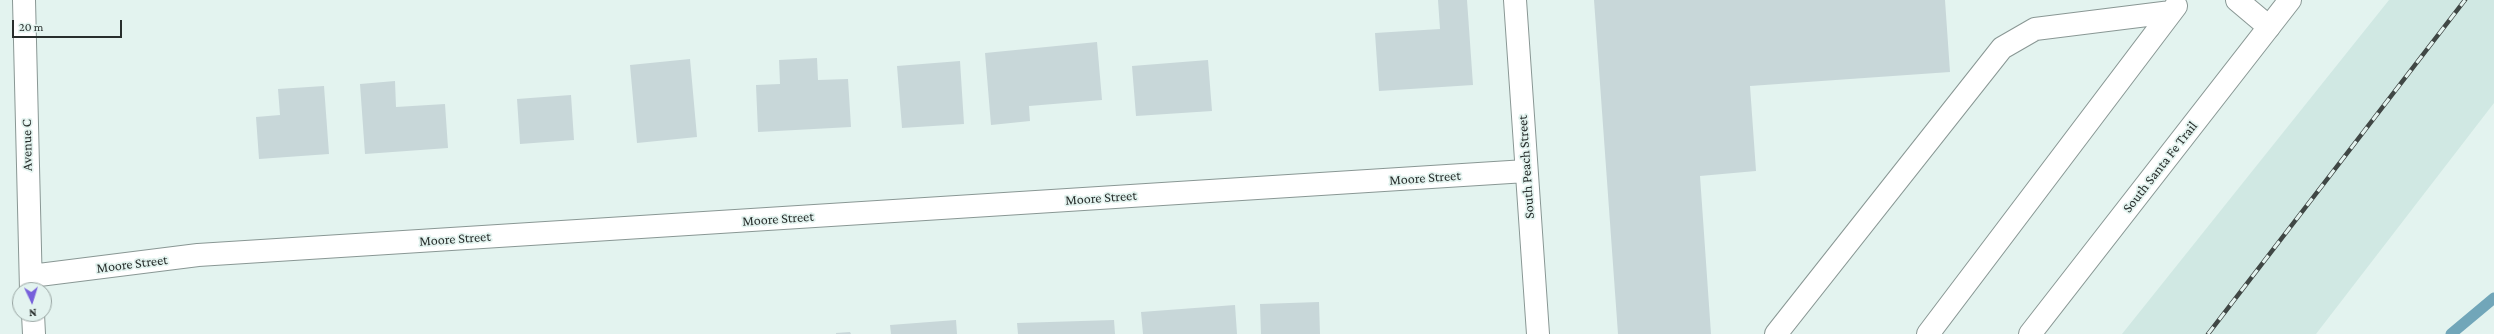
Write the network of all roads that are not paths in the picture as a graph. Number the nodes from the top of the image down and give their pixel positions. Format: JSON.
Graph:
{"nodes":[{"id":1,"x":24,"y":0,"type":"edge"},
{"id":2,"x":1515,"y":0,"type":"edge"},
{"id":3,"x":2237,"y":0,"type":"edge"},
{"id":4,"x":2290,"y":0,"type":"edge"},
{"id":5,"x":2176,"y":6,"type":"edge"},
{"id":6,"x":2270,"y":27,"type":"junction"},
{"id":7,"x":1526,"y":171,"type":"junction"},
{"id":8,"x":31,"y":282,"type":"edge"},
{"id":9,"x":37,"y":282,"type":"edge"},
{"id":10,"x":33,"y":322,"type":"edge"},
{"id":11,"x":34,"y":334,"type":"edge"},
{"id":12,"x":1538,"y":334,"type":"edge"},
{"id":13,"x":1776,"y":334,"type":"edge"},
{"id":14,"x":1928,"y":334,"type":"edge"},
{"id":15,"x":2030,"y":334,"type":"edge"}],
"edges":[{"from":1,"to":8,"type":"street","name":"Avenue C"},
{"from":2,"to":7,"type":"street","name":"South Peach Street"},
{"from":3,"to":6,"type":"street"},
{"from":4,"to":6,"type":"street","name":"South Santa Fe Trail"},
{"from":5,"to":13,"type":"street"},
{"from":5,"to":14,"type":"street"},
{"from":6,"to":15,"type":"street","name":"South Santa Fe Trail"},
{"from":7,"to":9,"type":"street","name":"Moore Street"},
{"from":7,"to":12,"type":"street","name":"South Peach Street"},
{"from":10,"to":11,"type":"street"}]}
